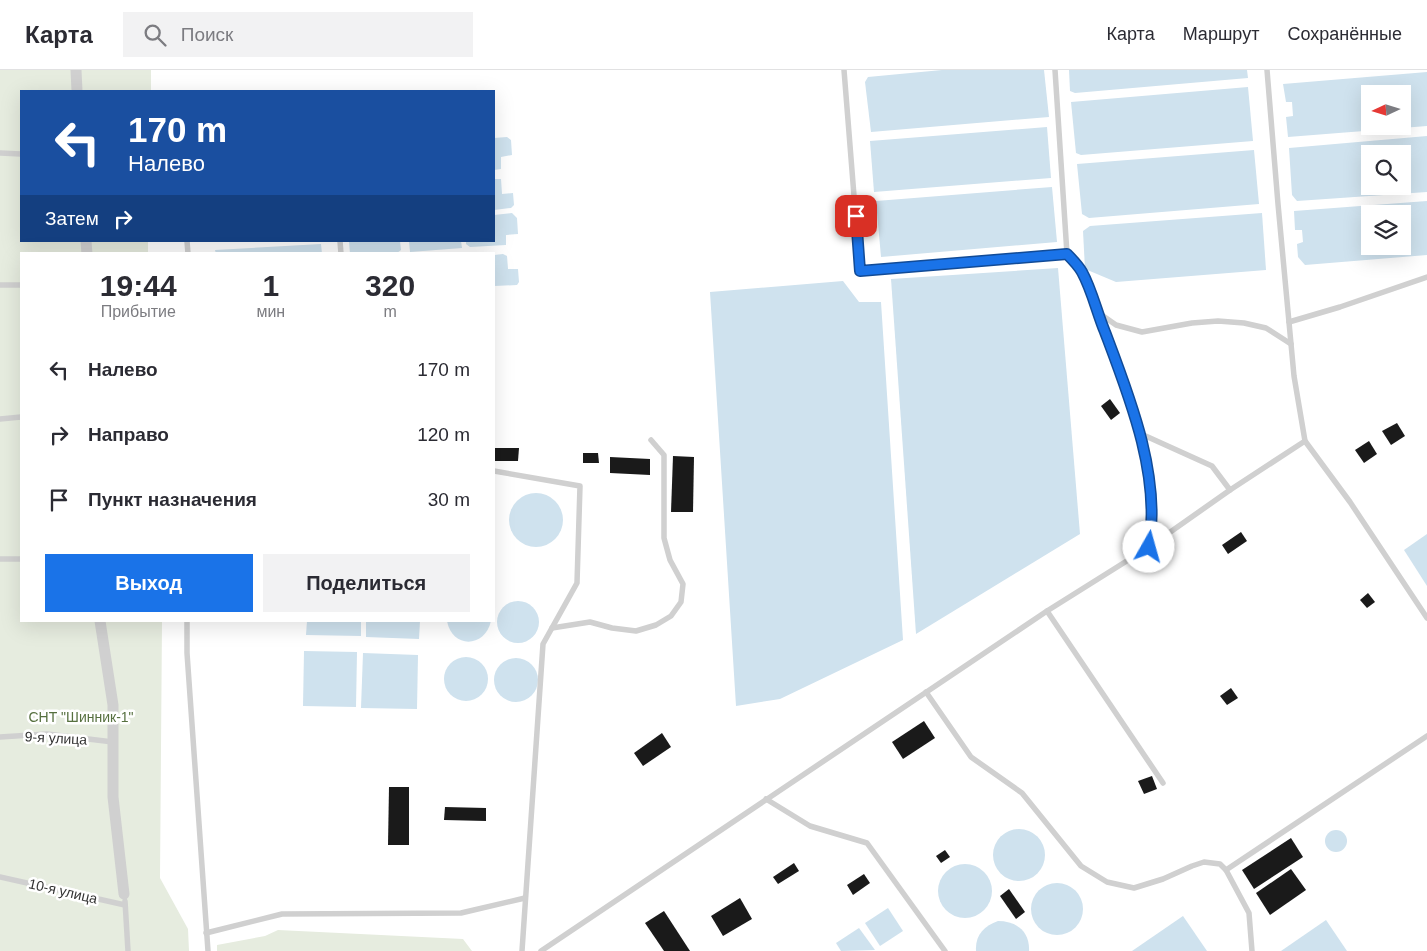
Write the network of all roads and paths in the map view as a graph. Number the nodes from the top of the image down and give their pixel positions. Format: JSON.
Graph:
{"nodes":[{"id":1,"x":76,"y":70,"type":"edge"},
{"id":2,"x":844,"y":70,"type":"edge"},
{"id":3,"x":1055,"y":70,"type":"edge"},
{"id":4,"x":1268,"y":70,"type":"edge"},
{"id":5,"x":77,"y":90,"type":"edge"},
{"id":6,"x":0,"y":153,"type":"edge"},
{"id":7,"x":20,"y":154,"type":"edge"},
{"id":8,"x":1067,"y":254,"type":"junction"},
{"id":9,"x":1427,"y":277,"type":"edge"},
{"id":10,"x":0,"y":285,"type":"edge"},
{"id":11,"x":20,"y":285,"type":"edge"},
{"id":12,"x":1096,"y":310,"type":"junction"},
{"id":13,"x":1289,"y":322,"type":"junction"},
{"id":14,"x":1291,"y":344,"type":"junction"},
{"id":15,"x":20,"y":417,"type":"edge"},
{"id":16,"x":0,"y":419,"type":"edge"},
{"id":17,"x":1139,"y":433,"type":"junction"},
{"id":18,"x":650,"y":440,"type":"dead end"},
{"id":19,"x":1305,"y":441,"type":"junction"},
{"id":20,"x":495,"y":471,"type":"edge"},
{"id":21,"x":1230,"y":490,"type":"junction"},
{"id":22,"x":1149,"y":547,"type":"junction"},
{"id":23,"x":0,"y":559,"type":"edge"},
{"id":24,"x":20,"y":559,"type":"edge"},
{"id":25,"x":1047,"y":611,"type":"junction"},
{"id":26,"x":1427,"y":618,"type":"edge"},
{"id":27,"x":100,"y":622,"type":"edge"},
{"id":28,"x":187,"y":622,"type":"edge"},
{"id":29,"x":552,"y":628,"type":"junction"},
{"id":30,"x":926,"y":692,"type":"junction"},
{"id":31,"x":1427,"y":736,"type":"edge"},
{"id":32,"x":0,"y":737,"type":"edge"},
{"id":33,"x":113,"y":742,"type":"junction"},
{"id":34,"x":1163,"y":784,"type":"dead end"},
{"id":35,"x":766,"y":799,"type":"junction"},
{"id":36,"x":1226,"y":870,"type":"junction"},
{"id":37,"x":0,"y":877,"type":"edge"},
{"id":38,"x":525,"y":898,"type":"junction"},
{"id":39,"x":125,"y":900,"type":"junction"},
{"id":40,"x":206,"y":933,"type":"junction"},
{"id":41,"x":128,"y":951,"type":"edge"},
{"id":42,"x":208,"y":951,"type":"edge"},
{"id":43,"x":522,"y":951,"type":"edge"},
{"id":44,"x":541,"y":951,"type":"edge"},
{"id":45,"x":945,"y":951,"type":"edge"},
{"id":46,"x":1252,"y":951,"type":"edge"}],
"edges":[{"from":1,"to":5,"type":"street"},
{"from":2,"to":8,"type":"lane"},
{"from":3,"to":8,"type":"lane"},
{"from":4,"to":13,"type":"lane"},
{"from":6,"to":7,"type":"lane"},
{"from":8,"to":12,"type":"lane"},
{"from":9,"to":13,"type":"lane"},
{"from":10,"to":11,"type":"lane"},
{"from":12,"to":14,"type":"lane"},
{"from":12,"to":17,"type":"lane"},
{"from":13,"to":14,"type":"lane"},
{"from":14,"to":19,"type":"lane"},
{"from":15,"to":16,"type":"lane"},
{"from":17,"to":21,"type":"lane"},
{"from":17,"to":22,"type":"lane"},
{"from":18,"to":29,"type":"lane"},
{"from":19,"to":21,"type":"lane"},
{"from":19,"to":26,"type":"lane"},
{"from":20,"to":29,"type":"lane"},
{"from":21,"to":22,"type":"lane"},
{"from":22,"to":25,"type":"lane"},
{"from":23,"to":24,"type":"lane"},
{"from":25,"to":30,"type":"lane"},
{"from":25,"to":34,"type":"lane"},
{"from":27,"to":33,"type":"street"},
{"from":28,"to":40,"type":"lane"},
{"from":29,"to":38,"type":"lane"},
{"from":30,"to":35,"type":"lane"},
{"from":30,"to":36,"type":"lane"},
{"from":31,"to":36,"type":"lane"},
{"from":32,"to":33,"type":"lane","name":"9-я улица"},
{"from":33,"to":39,"type":"street"},
{"from":35,"to":44,"type":"lane"},
{"from":35,"to":45,"type":"lane"},
{"from":36,"to":46,"type":"lane"},
{"from":37,"to":39,"type":"lane","name":"10-я улица"},
{"from":38,"to":40,"type":"lane"},
{"from":38,"to":43,"type":"lane"},
{"from":39,"to":41,"type":"lane"},
{"from":40,"to":42,"type":"lane"}]}
